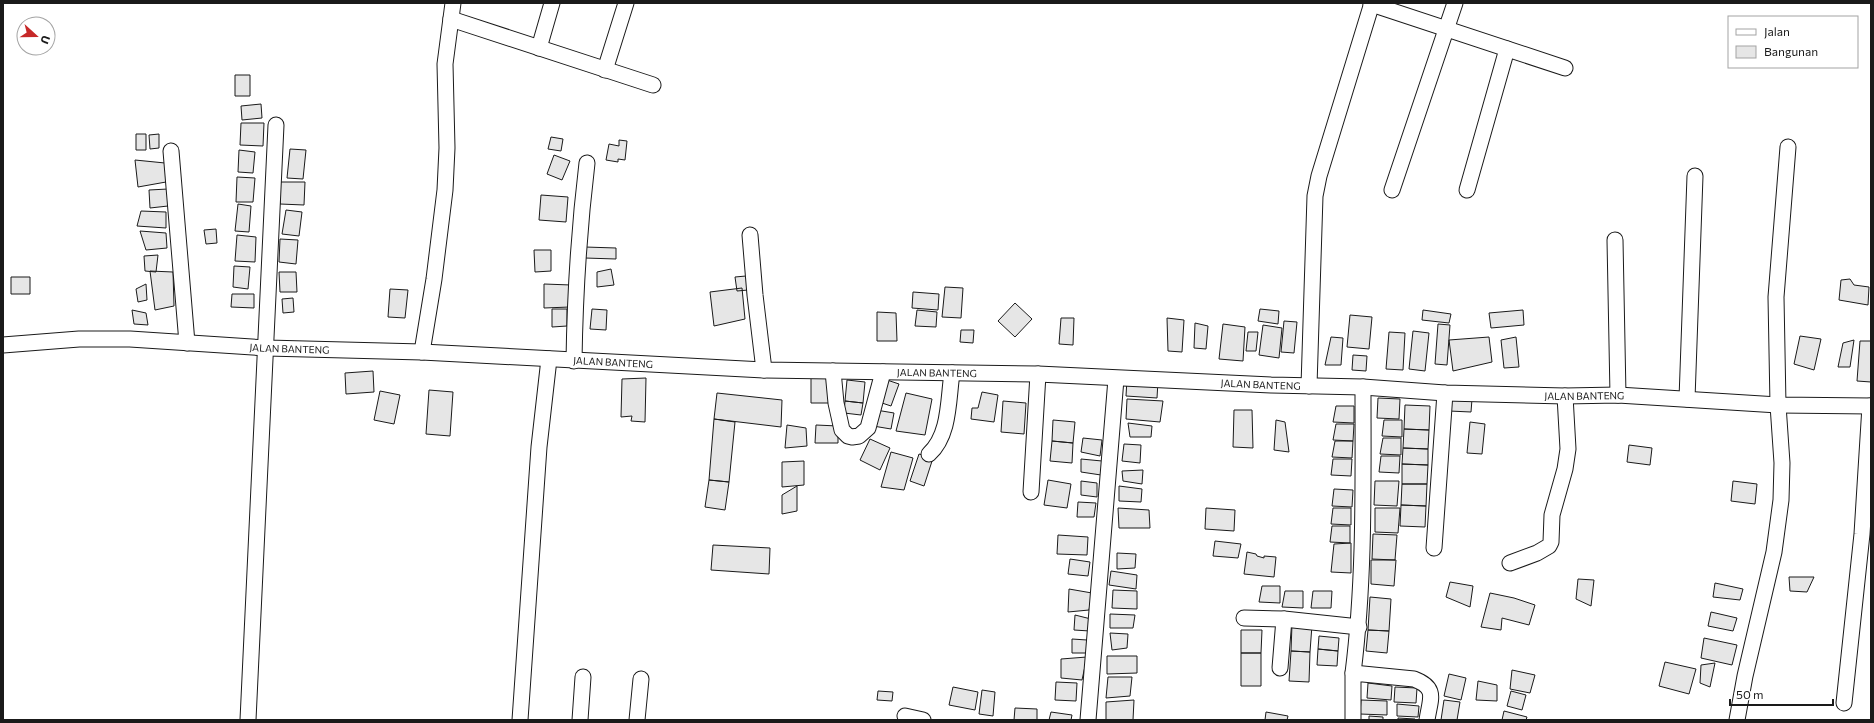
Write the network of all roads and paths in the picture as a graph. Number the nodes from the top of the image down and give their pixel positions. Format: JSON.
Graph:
{"nodes":[{"id":1,"x":453,"y":3,"type":"edge"},
{"id":2,"x":552,"y":3,"type":"edge"},
{"id":3,"x":626,"y":3,"type":"edge"},
{"id":4,"x":1455,"y":3,"type":"edge"},
{"id":5,"x":1372,"y":4,"type":"edge"},
{"id":6,"x":451,"y":19,"type":"junction"},
{"id":7,"x":1446,"y":29,"type":"junction"},
{"id":8,"x":539,"y":48,"type":"junction"},
{"id":9,"x":1507,"y":49,"type":"junction"},
{"id":10,"x":1565,"y":68,"type":"dead end"},
{"id":11,"x":605,"y":70,"type":"junction"},
{"id":12,"x":653,"y":85,"type":"dead end"},
{"id":13,"x":276,"y":125,"type":"dead end"},
{"id":14,"x":1788,"y":147,"type":"dead end"},
{"id":15,"x":171,"y":151,"type":"dead end"},
{"id":16,"x":587,"y":163,"type":"dead end"},
{"id":17,"x":1695,"y":176,"type":"dead end"},
{"id":18,"x":1392,"y":190,"type":"dead end"},
{"id":19,"x":1467,"y":190,"type":"dead end"},
{"id":20,"x":750,"y":235,"type":"dead end"},
{"id":21,"x":1615,"y":240,"type":"dead end"},
{"id":22,"x":187,"y":343,"type":"junction"},
{"id":23,"x":3,"y":344,"type":"edge"},
{"id":24,"x":267,"y":348,"type":"junction"},
{"id":25,"x":422,"y":352,"type":"junction"},
{"id":26,"x":549,"y":359,"type":"junction"},
{"id":27,"x":574,"y":361,"type":"junction"},
{"id":28,"x":764,"y":370,"type":"junction"},
{"id":29,"x":833,"y":371,"type":"junction"},
{"id":30,"x":882,"y":372,"type":"junction"},
{"id":31,"x":952,"y":373,"type":"junction"},
{"id":32,"x":1038,"y":374,"type":"junction"},
{"id":33,"x":1116,"y":379,"type":"junction"},
{"id":34,"x":1309,"y":386,"type":"junction"},
{"id":35,"x":1363,"y":387,"type":"junction"},
{"id":36,"x":1445,"y":393,"type":"junction"},
{"id":37,"x":1618,"y":395,"type":"junction"},
{"id":38,"x":1564,"y":396,"type":"junction"},
{"id":39,"x":1688,"y":399,"type":"junction"},
{"id":40,"x":1778,"y":404,"type":"junction"},
{"id":41,"x":1870,"y":406,"type":"edge"},
{"id":42,"x":929,"y":454,"type":"dead end"},
{"id":43,"x":1031,"y":492,"type":"dead end"},
{"id":44,"x":1434,"y":548,"type":"dead end"},
{"id":45,"x":1510,"y":563,"type":"dead end"},
{"id":46,"x":1244,"y":618,"type":"dead end"},
{"id":47,"x":1284,"y":619,"type":"junction"},
{"id":48,"x":1359,"y":627,"type":"junction"},
{"id":49,"x":1280,"y":668,"type":"dead end"},
{"id":50,"x":1353,"y":673,"type":"junction"},
{"id":51,"x":583,"y":677,"type":"dead end"},
{"id":52,"x":641,"y":678,"type":"dead end"},
{"id":53,"x":1844,"y":703,"type":"dead end"},
{"id":54,"x":905,"y":716,"type":"dead end"},
{"id":55,"x":248,"y":720,"type":"edge"},
{"id":56,"x":520,"y":720,"type":"edge"},
{"id":57,"x":580,"y":720,"type":"edge"},
{"id":58,"x":637,"y":720,"type":"edge"},
{"id":59,"x":923,"y":720,"type":"edge"},
{"id":60,"x":1088,"y":720,"type":"edge"},
{"id":61,"x":1353,"y":720,"type":"edge"},
{"id":62,"x":1427,"y":720,"type":"edge"},
{"id":63,"x":1737,"y":720,"type":"edge"}],
"edges":[{"from":1,"to":6,"type":"street"},
{"from":2,"to":8,"type":"street"},
{"from":3,"to":11,"type":"street"},
{"from":4,"to":7,"type":"street"},
{"from":5,"to":7,"type":"street"},
{"from":5,"to":34,"type":"street"},
{"from":6,"to":8,"type":"street"},
{"from":6,"to":25,"type":"street"},
{"from":7,"to":9,"type":"street"},
{"from":7,"to":18,"type":"street"},
{"from":8,"to":11,"type":"street"},
{"from":9,"to":10,"type":"street"},
{"from":9,"to":19,"type":"street"},
{"from":11,"to":12,"type":"street"},
{"from":13,"to":24,"type":"street"},
{"from":14,"to":40,"type":"street"},
{"from":15,"to":22,"type":"street"},
{"from":16,"to":27,"type":"street"},
{"from":17,"to":39,"type":"street"},
{"from":20,"to":28,"type":"street"},
{"from":21,"to":37,"type":"street"},
{"from":22,"to":23,"type":"street","name":"JALAN BANTENG"},
{"from":22,"to":24,"type":"street","name":"JALAN BANTENG"},
{"from":24,"to":25,"type":"street","name":"JALAN BANTENG"},
{"from":24,"to":55,"type":"street"},
{"from":25,"to":26,"type":"street","name":"JALAN BANTENG"},
{"from":26,"to":27,"type":"street","name":"JALAN BANTENG"},
{"from":26,"to":56,"type":"street"},
{"from":27,"to":28,"type":"street","name":"JALAN BANTENG"},
{"from":28,"to":29,"type":"street","name":"JALAN BANTENG"},
{"from":29,"to":30,"type":"street","name":"JALAN BANTENG"},
{"from":29,"to":30,"type":"street"},
{"from":30,"to":31,"type":"street","name":"JALAN BANTENG"},
{"from":31,"to":32,"type":"street","name":"JALAN BANTENG"},
{"from":31,"to":42,"type":"street"},
{"from":32,"to":33,"type":"street","name":"JALAN BANTENG"},
{"from":32,"to":43,"type":"street"},
{"from":33,"to":34,"type":"street","name":"JALAN BANTENG"},
{"from":33,"to":60,"type":"street"},
{"from":34,"to":35,"type":"street","name":"JALAN BANTENG"},
{"from":35,"to":36,"type":"street","name":"JALAN BANTENG"},
{"from":35,"to":48,"type":"street"},
{"from":36,"to":38,"type":"street","name":"JALAN BANTENG"},
{"from":36,"to":44,"type":"street"},
{"from":37,"to":38,"type":"street","name":"JALAN BANTENG"},
{"from":37,"to":39,"type":"street","name":"JALAN BANTENG"},
{"from":38,"to":45,"type":"street"},
{"from":39,"to":40,"type":"street","name":"JALAN BANTENG"},
{"from":40,"to":41,"type":"street","name":"JALAN BANTENG"},
{"from":40,"to":63,"type":"street"},
{"from":41,"to":53,"type":"street"},
{"from":46,"to":47,"type":"street"},
{"from":47,"to":48,"type":"street"},
{"from":47,"to":49,"type":"street"},
{"from":48,"to":50,"type":"street"},
{"from":50,"to":61,"type":"street"},
{"from":50,"to":62,"type":"street"},
{"from":51,"to":57,"type":"street"},
{"from":52,"to":58,"type":"street"},
{"from":54,"to":59,"type":"street"}]}
